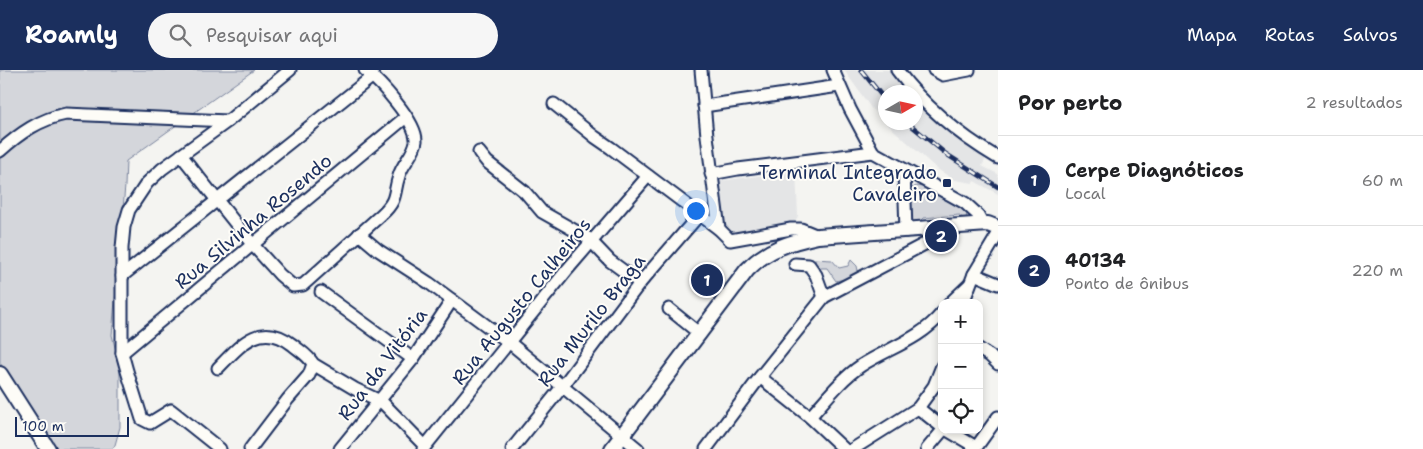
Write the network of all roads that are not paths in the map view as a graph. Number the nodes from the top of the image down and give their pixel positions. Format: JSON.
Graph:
{"nodes":[{"id":1,"x":290,"y":70,"type":"edge"},
{"id":2,"x":701,"y":70,"type":"edge"},
{"id":3,"x":833,"y":70,"type":"edge"},
{"id":4,"x":897,"y":70,"type":"edge"},
{"id":5,"x":934,"y":70,"type":"edge"},
{"id":6,"x":969,"y":70,"type":"edge"},
{"id":7,"x":369,"y":73,"type":"edge"},
{"id":8,"x":839,"y":86,"type":"junction"},
{"id":9,"x":554,"y":104,"type":"dead end"},
{"id":10,"x":704,"y":106,"type":"junction"},
{"id":11,"x":406,"y":117,"type":"junction"},
{"id":12,"x":228,"y":121,"type":"junction"},
{"id":13,"x":0,"y":151,"type":"edge"},
{"id":14,"x":479,"y":152,"type":"dead end"},
{"id":15,"x":873,"y":152,"type":"junction"},
{"id":16,"x":180,"y":155,"type":"junction"},
{"id":17,"x":998,"y":158,"type":"edge"},
{"id":18,"x":904,"y":170,"type":"junction"},
{"id":19,"x":711,"y":174,"type":"junction"},
{"id":20,"x":648,"y":176,"type":"junction"},
{"id":21,"x":216,"y":200,"type":"junction"},
{"id":22,"x":700,"y":214,"type":"junction"},
{"id":23,"x":993,"y":222,"type":"edge"},
{"id":24,"x":961,"y":226,"type":"junction"},
{"id":25,"x":719,"y":229,"type":"junction"},
{"id":26,"x":906,"y":231,"type":"junction"},
{"id":27,"x":359,"y":234,"type":"junction"},
{"id":28,"x":998,"y":234,"type":"edge"},
{"id":29,"x":818,"y":236,"type":"junction"},
{"id":30,"x":592,"y":241,"type":"junction"},
{"id":31,"x":252,"y":244,"type":"junction"},
{"id":32,"x":795,"y":264,"type":"dead end"},
{"id":33,"x":122,"y":276,"type":"junction"},
{"id":34,"x":972,"y":279,"type":"junction"},
{"id":35,"x":640,"y":283,"type":"junction"},
{"id":36,"x":998,"y":284,"type":"edge"},
{"id":37,"x":321,"y":292,"type":"dead end"},
{"id":38,"x":824,"y":297,"type":"junction"},
{"id":39,"x":954,"y":299,"type":"edge"},
{"id":40,"x":964,"y":299,"type":"edge"},
{"id":41,"x":452,"y":300,"type":"junction"},
{"id":42,"x":669,"y":309,"type":"dead end"},
{"id":43,"x":938,"y":317,"type":"edge"},
{"id":44,"x":700,"y":334,"type":"junction"},
{"id":45,"x":510,"y":342,"type":"junction"},
{"id":46,"x":983,"y":352,"type":"edge"},
{"id":47,"x":122,"y":353,"type":"junction"},
{"id":48,"x":413,"y":359,"type":"junction"},
{"id":49,"x":313,"y":364,"type":"junction"},
{"id":50,"x":998,"y":364,"type":"edge"},
{"id":51,"x":218,"y":368,"type":"dead end"},
{"id":52,"x":0,"y":374,"type":"edge"},
{"id":53,"x":938,"y":376,"type":"edge"},
{"id":54,"x":760,"y":378,"type":"junction"},
{"id":55,"x":562,"y":387,"type":"junction"},
{"id":56,"x":379,"y":401,"type":"junction"},
{"id":57,"x":918,"y":408,"type":"junction"},
{"id":58,"x":810,"y":417,"type":"junction"},
{"id":59,"x":998,"y":417,"type":"edge"},
{"id":60,"x":938,"y":426,"type":"edge"},
{"id":61,"x":938,"y":434,"type":"edge"},
{"id":62,"x":953,"y":434,"type":"edge"},
{"id":63,"x":622,"y":435,"type":"junction"},
{"id":64,"x":860,"y":447,"type":"edge"},
{"id":65,"x":424,"y":448,"type":"edge"},
{"id":66,"x":976,"y":448,"type":"edge"},
{"id":67,"x":48,"y":449,"type":"edge"},
{"id":68,"x":220,"y":449,"type":"edge"},
{"id":69,"x":250,"y":449,"type":"edge"},
{"id":70,"x":340,"y":449,"type":"edge"},
{"id":71,"x":512,"y":449,"type":"edge"},
{"id":72,"x":612,"y":449,"type":"edge"},
{"id":73,"x":638,"y":449,"type":"edge"},
{"id":74,"x":706,"y":449,"type":"edge"},
{"id":75,"x":844,"y":449,"type":"edge"},
{"id":76,"x":927,"y":449,"type":"edge"}],
"edges":[{"from":1,"to":12,"type":"street"},
{"from":2,"to":10,"type":"street"},
{"from":3,"to":8,"type":"street"},
{"from":4,"to":17,"type":"street"},
{"from":5,"to":6,"type":"street"},
{"from":7,"to":11,"type":"street"},
{"from":7,"to":21,"type":"street"},
{"from":8,"to":10,"type":"street"},
{"from":8,"to":15,"type":"street"},
{"from":9,"to":20,"type":"street"},
{"from":10,"to":19,"type":"street"},
{"from":11,"to":27,"type":"street"},
{"from":11,"to":31,"type":"street","name":"Rua Silvinha Rosendo"},
{"from":12,"to":13,"type":"street"},
{"from":12,"to":16,"type":"street"},
{"from":14,"to":30,"type":"street"},
{"from":15,"to":18,"type":"street"},
{"from":15,"to":19,"type":"street"},
{"from":16,"to":21,"type":"street"},
{"from":16,"to":33,"type":"street"},
{"from":18,"to":23,"type":"street"},
{"from":18,"to":26,"type":"street"},
{"from":19,"to":25,"type":"street"},
{"from":20,"to":22,"type":"street"},
{"from":20,"to":30,"type":"street","name":"Rua Augusto Calheiros"},
{"from":21,"to":31,"type":"street"},
{"from":21,"to":33,"type":"street"},
{"from":22,"to":25,"type":"street"},
{"from":22,"to":35,"type":"street","name":"Rua Murilo Braga"},
{"from":23,"to":24,"type":"main road"},
{"from":24,"to":26,"type":"main road"},
{"from":24,"to":38,"type":"street"},
{"from":25,"to":29,"type":"street"},
{"from":26,"to":29,"type":"main road"},
{"from":27,"to":31,"type":"street"},
{"from":27,"to":41,"type":"street"},
{"from":28,"to":34,"type":"street"},
{"from":29,"to":44,"type":"main road"},
{"from":30,"to":35,"type":"street"},
{"from":30,"to":45,"type":"street","name":"Rua Augusto Calheiros"},
{"from":31,"to":47,"type":"street","name":"Rua Silvinha Rosendo"},
{"from":32,"to":38,"type":"street"},
{"from":33,"to":47,"type":"street"},
{"from":34,"to":36,"type":"street"},
{"from":34,"to":39,"type":"street"},
{"from":34,"to":40,"type":"street"},
{"from":35,"to":55,"type":"street","name":"Rua Murilo Braga"},
{"from":37,"to":48,"type":"street"},
{"from":38,"to":54,"type":"street"},
{"from":41,"to":45,"type":"street"},
{"from":41,"to":48,"type":"street","name":"Rua da Vitória"},
{"from":42,"to":44,"type":"street"},
{"from":43,"to":58,"type":"street"},
{"from":44,"to":63,"type":"main road"},
{"from":45,"to":55,"type":"street"},
{"from":45,"to":65,"type":"street","name":"Rua Augusto Calheiros"},
{"from":46,"to":50,"type":"street"},
{"from":47,"to":68,"type":"street"},
{"from":48,"to":56,"type":"street","name":"Rua da Vitória"},
{"from":49,"to":51,"type":"street"},
{"from":49,"to":56,"type":"street"},
{"from":49,"to":69,"type":"street"},
{"from":52,"to":67,"type":"main road"},
{"from":53,"to":57,"type":"street"},
{"from":54,"to":58,"type":"street"},
{"from":54,"to":74,"type":"street"},
{"from":55,"to":63,"type":"street"},
{"from":55,"to":71,"type":"street","name":"Rua Murilo Braga"},
{"from":56,"to":65,"type":"street"},
{"from":56,"to":70,"type":"street","name":"Rua da Vitória"},
{"from":57,"to":60,"type":"street"},
{"from":57,"to":64,"type":"street"},
{"from":58,"to":75,"type":"street"},
{"from":59,"to":66,"type":"street"},
{"from":61,"to":76,"type":"street"},
{"from":62,"to":66,"type":"street"},
{"from":63,"to":72,"type":"main road"},
{"from":63,"to":73,"type":"street"}]}
